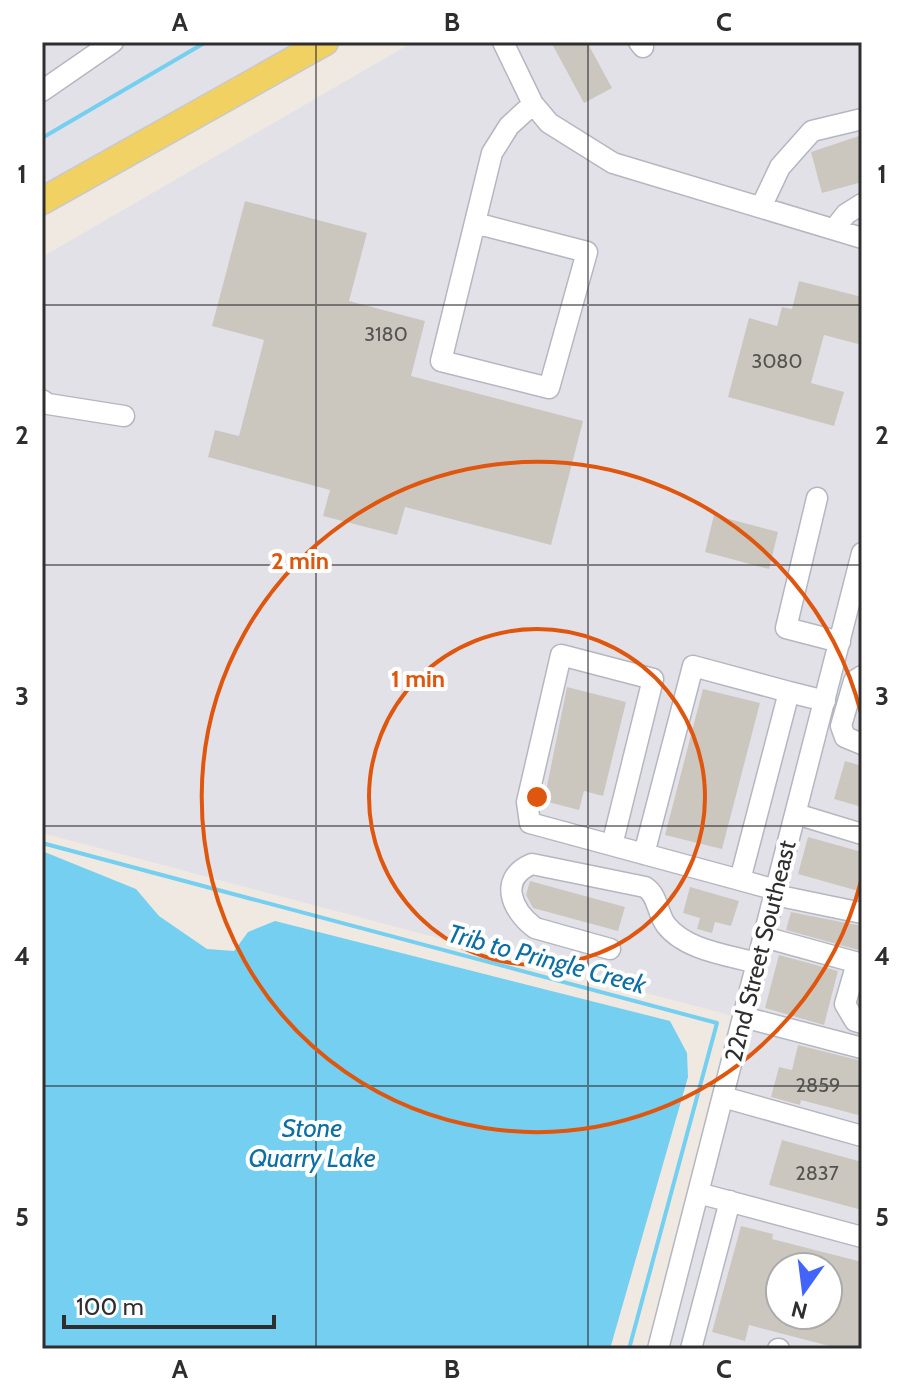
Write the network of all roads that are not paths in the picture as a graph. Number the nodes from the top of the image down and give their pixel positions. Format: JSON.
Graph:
{"nodes":[{"id":1,"x":113,"y":42,"type":"edge"},
{"id":2,"x":325,"y":42,"type":"edge"},
{"id":3,"x":503,"y":42,"type":"edge"},
{"id":4,"x":42,"y":91,"type":"edge"},
{"id":5,"x":533,"y":104,"type":"junction"},
{"id":6,"x":862,"y":119,"type":"edge"},
{"id":7,"x":42,"y":201,"type":"edge"},
{"id":8,"x":862,"y":204,"type":"edge"},
{"id":9,"x":762,"y":205,"type":"junction"},
{"id":10,"x":475,"y":223,"type":"junction"},
{"id":11,"x":835,"y":228,"type":"junction"},
{"id":12,"x":862,"y":238,"type":"edge"},
{"id":13,"x":42,"y":400,"type":"edge"},
{"id":14,"x":124,"y":416,"type":"dead end"},
{"id":15,"x":817,"y":498,"type":"dead end"},
{"id":16,"x":862,"y":553,"type":"edge"},
{"id":17,"x":849,"y":634,"type":"edge"},
{"id":18,"x":862,"y":676,"type":"edge"},
{"id":19,"x":789,"y":692,"type":"junction"},
{"id":20,"x":825,"y":701,"type":"junction"},
{"id":21,"x":862,"y":744,"type":"edge"},
{"id":22,"x":796,"y":814,"type":"junction"},
{"id":23,"x":862,"y":834,"type":"edge"},
{"id":24,"x":612,"y":845,"type":"junction"},
{"id":25,"x":644,"y":854,"type":"junction"},
{"id":26,"x":740,"y":880,"type":"junction"},
{"id":27,"x":776,"y":892,"type":"junction"},
{"id":28,"x":862,"y":913,"type":"edge"},
{"id":29,"x":764,"y":937,"type":"junction"},
{"id":30,"x":610,"y":949,"type":"dead end"},
{"id":31,"x":757,"y":963,"type":"junction"},
{"id":32,"x":859,"y":963,"type":"edge"},
{"id":33,"x":743,"y":1017,"type":"junction"},
{"id":34,"x":862,"y":1023,"type":"edge"},
{"id":35,"x":862,"y":1048,"type":"edge"},
{"id":36,"x":723,"y":1097,"type":"junction"},
{"id":37,"x":862,"y":1136,"type":"edge"},
{"id":38,"x":698,"y":1193,"type":"junction"},
{"id":39,"x":730,"y":1201,"type":"junction"},
{"id":40,"x":862,"y":1237,"type":"edge"},
{"id":41,"x":658,"y":1349,"type":"edge"},
{"id":42,"x":691,"y":1349,"type":"edge"}],
"edges":[{"from":1,"to":4,"type":"street"},
{"from":2,"to":7,"type":"main road"},
{"from":3,"to":5,"type":"street"},
{"from":5,"to":9,"type":"street"},
{"from":5,"to":10,"type":"street"},
{"from":6,"to":9,"type":"street"},
{"from":8,"to":11,"type":"street"},
{"from":9,"to":11,"type":"street"},
{"from":10,"to":10,"type":"street"},
{"from":11,"to":12,"type":"street"},
{"from":13,"to":14,"type":"street"},
{"from":15,"to":17,"type":"street"},
{"from":16,"to":17,"type":"street","name":"22nd Street Southeast"},
{"from":17,"to":20,"type":"street","name":"22nd Street Southeast"},
{"from":18,"to":21,"type":"street"},
{"from":19,"to":20,"type":"street"},
{"from":19,"to":25,"type":"street"},
{"from":19,"to":26,"type":"street"},
{"from":20,"to":22,"type":"street","name":"22nd Street Southeast"},
{"from":22,"to":23,"type":"street"},
{"from":22,"to":27,"type":"street","name":"22nd Street Southeast"},
{"from":24,"to":24,"type":"street"},
{"from":24,"to":25,"type":"street"},
{"from":25,"to":26,"type":"street"},
{"from":26,"to":27,"type":"street"},
{"from":27,"to":28,"type":"street"},
{"from":27,"to":29,"type":"street","name":"22nd Street Southeast"},
{"from":29,"to":31,"type":"street","name":"22nd Street Southeast"},
{"from":29,"to":32,"type":"street"},
{"from":30,"to":31,"type":"street"},
{"from":31,"to":33,"type":"street","name":"22nd Street Southeast"},
{"from":32,"to":34,"type":"street"},
{"from":33,"to":35,"type":"street"},
{"from":33,"to":36,"type":"street","name":"22nd Street Southeast"},
{"from":36,"to":37,"type":"street"},
{"from":36,"to":38,"type":"street","name":"22nd Street Southeast"},
{"from":38,"to":39,"type":"street"},
{"from":38,"to":41,"type":"street","name":"22nd Street Southeast"},
{"from":39,"to":40,"type":"street"},
{"from":39,"to":42,"type":"street"}]}
